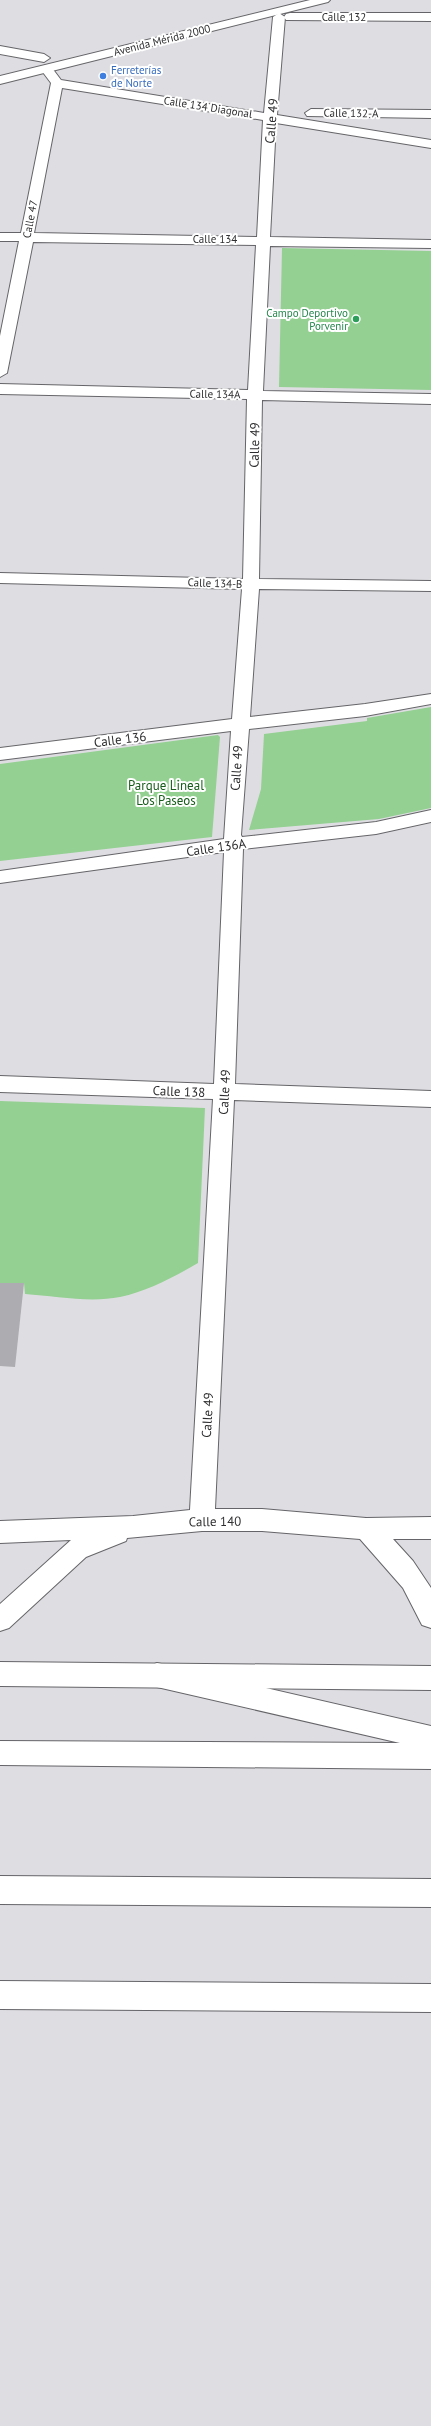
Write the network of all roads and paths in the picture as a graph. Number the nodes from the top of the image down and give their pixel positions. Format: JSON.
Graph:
{"nodes":[{"id":1,"x":324,"y":0,"type":"edge"},
{"id":2,"x":276,"y":10,"type":"edge"},
{"id":3,"x":431,"y":17,"type":"edge"},
{"id":4,"x":0,"y":50,"type":"edge"},
{"id":5,"x":0,"y":60,"type":"edge"},
{"id":6,"x":45,"y":63,"type":"junction"},
{"id":7,"x":21,"y":64,"type":"junction"},
{"id":8,"x":0,"y":69,"type":"edge"},
{"id":9,"x":0,"y":80,"type":"edge"},
{"id":10,"x":57,"y":83,"type":"junction"},
{"id":11,"x":431,"y":114,"type":"edge"},
{"id":12,"x":271,"y":115,"type":"junction"},
{"id":13,"x":431,"y":144,"type":"edge"},
{"id":14,"x":0,"y":236,"type":"edge"},
{"id":15,"x":27,"y":238,"type":"junction"},
{"id":16,"x":264,"y":239,"type":"junction"},
{"id":17,"x":431,"y":244,"type":"edge"},
{"id":18,"x":0,"y":373,"type":"edge"},
{"id":19,"x":0,"y":389,"type":"edge"},
{"id":20,"x":256,"y":395,"type":"junction"},
{"id":21,"x":431,"y":399,"type":"edge"},
{"id":22,"x":0,"y":578,"type":"edge"},
{"id":23,"x":251,"y":584,"type":"junction"},
{"id":24,"x":431,"y":586,"type":"edge"},
{"id":25,"x":431,"y":699,"type":"edge"},
{"id":26,"x":240,"y":724,"type":"junction"},
{"id":27,"x":0,"y":754,"type":"edge"},
{"id":28,"x":431,"y":816,"type":"edge"},
{"id":29,"x":234,"y":844,"type":"junction"},
{"id":30,"x":0,"y":877,"type":"edge"},
{"id":31,"x":0,"y":1084,"type":"edge"},
{"id":32,"x":224,"y":1093,"type":"junction"},
{"id":33,"x":431,"y":1099,"type":"edge"},
{"id":34,"x":202,"y":1520,"type":"junction"},
{"id":35,"x":133,"y":1527,"type":"junction"},
{"id":36,"x":431,"y":1528,"type":"edge"},
{"id":37,"x":366,"y":1529,"type":"junction"},
{"id":38,"x":0,"y":1532,"type":"edge"},
{"id":39,"x":431,"y":1616,"type":"edge"},
{"id":40,"x":0,"y":1620,"type":"edge"},
{"id":41,"x":0,"y":1674,"type":"edge"},
{"id":42,"x":157,"y":1675,"type":"junction"},
{"id":43,"x":431,"y":1678,"type":"edge"},
{"id":44,"x":431,"y":1738,"type":"edge"},
{"id":45,"x":0,"y":1753,"type":"edge"},
{"id":46,"x":431,"y":1756,"type":"edge"},
{"id":47,"x":0,"y":1890,"type":"edge"},
{"id":48,"x":431,"y":1893,"type":"edge"},
{"id":49,"x":0,"y":1995,"type":"edge"},
{"id":50,"x":431,"y":1998,"type":"edge"}],
"edges":[{"from":1,"to":2,"type":"main road","name":"Avenida Mérida 2000"},
{"from":2,"to":3,"type":"main road","name":"Calle 132"},
{"from":2,"to":6,"type":"main road","name":"Avenida Mérida 2000"},
{"from":2,"to":6,"type":"main road","name":"Avenida Mérida 2000"},
{"from":2,"to":12,"type":"main road","name":"Calle 49"},
{"from":4,"to":6,"type":"main road"},
{"from":5,"to":7,"type":"main road"},
{"from":6,"to":7,"type":"main road","name":"Avenida Mérida 2000"},
{"from":6,"to":9,"type":"main road","name":"Avenida Mérida 2000"},
{"from":6,"to":10,"type":"main road"},
{"from":7,"to":8,"type":"main road","name":"Avenida Mérida 2000"},
{"from":10,"to":12,"type":"main road","name":"Calle 134 Diagonal"},
{"from":10,"to":15,"type":"main road","name":"Calle 47"},
{"from":11,"to":12,"type":"main road","name":"Calle 132-A"},
{"from":12,"to":13,"type":"main road","name":"Calle 134 Diagonal"},
{"from":12,"to":16,"type":"main road","name":"Calle 49"},
{"from":14,"to":15,"type":"main road","name":"Calle 134"},
{"from":15,"to":16,"type":"main road","name":"Calle 134"},
{"from":15,"to":18,"type":"main road","name":"Calle 47"},
{"from":16,"to":17,"type":"main road","name":"Calle 134"},
{"from":16,"to":20,"type":"main road","name":"Calle 49"},
{"from":19,"to":20,"type":"main road","name":"Calle 134A"},
{"from":20,"to":21,"type":"main road","name":"Calle 134A"},
{"from":20,"to":23,"type":"main road","name":"Calle 49"},
{"from":22,"to":23,"type":"main road","name":"Calle 134-B"},
{"from":23,"to":24,"type":"main road","name":"Calle 134-B"},
{"from":23,"to":26,"type":"main road","name":"Calle 49"},
{"from":25,"to":26,"type":"main road","name":"Calle 136"},
{"from":26,"to":27,"type":"main road","name":"Calle 136"},
{"from":26,"to":29,"type":"main road","name":"Calle 49"},
{"from":28,"to":29,"type":"main road","name":"Calle 136A"},
{"from":29,"to":30,"type":"main road","name":"Calle 136A"},
{"from":29,"to":32,"type":"main road","name":"Calle 49"},
{"from":31,"to":32,"type":"main road","name":"Calle 138"},
{"from":32,"to":33,"type":"main road","name":"Calle 138"},
{"from":32,"to":34,"type":"main road","name":"Calle 49"},
{"from":34,"to":35,"type":"main road","name":"Calle 140"},
{"from":34,"to":37,"type":"main road","name":"Calle 140"},
{"from":35,"to":38,"type":"main road","name":"Calle 140"},
{"from":35,"to":40,"type":"main road"},
{"from":36,"to":37,"type":"main road","name":"Calle 140"},
{"from":37,"to":39,"type":"main road"},
{"from":41,"to":42,"type":"main road"},
{"from":42,"to":43,"type":"main road"},
{"from":42,"to":44,"type":"main road"},
{"from":45,"to":46,"type":"main road"},
{"from":47,"to":48,"type":"main road"},
{"from":49,"to":50,"type":"main road"}]}
